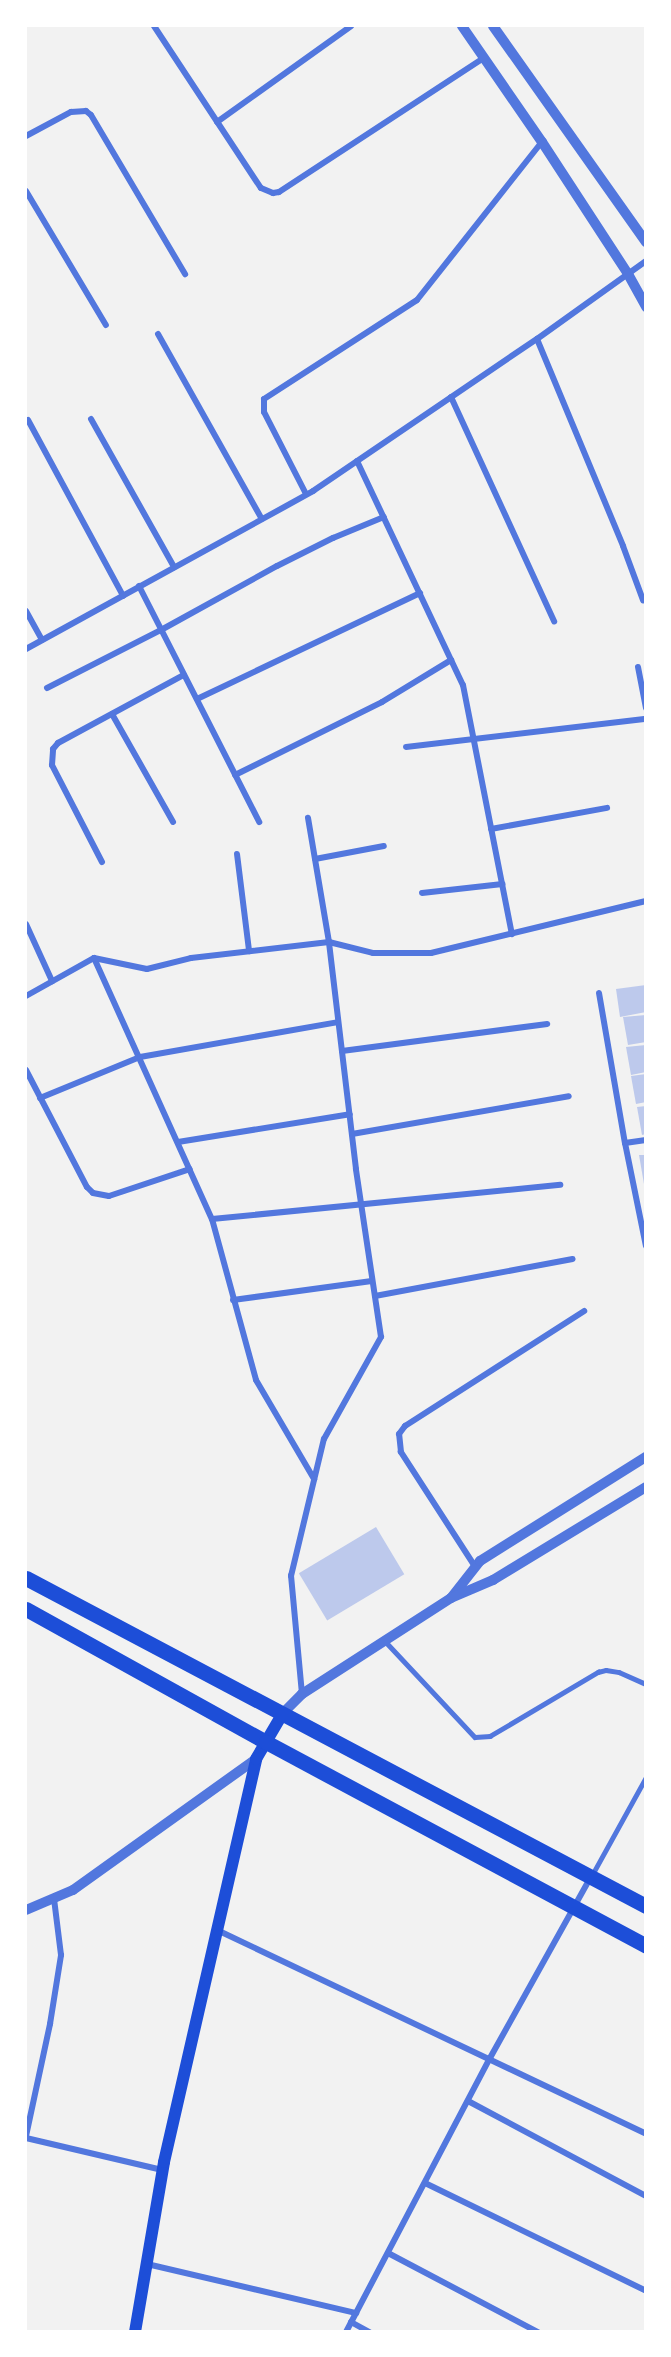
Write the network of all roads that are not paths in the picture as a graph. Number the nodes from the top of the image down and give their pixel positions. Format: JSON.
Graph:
{"nodes":[{"id":1,"x":154,"y":26,"type":"edge"},
{"id":2,"x":351,"y":26,"type":"edge"},
{"id":3,"x":462,"y":26,"type":"edge"},
{"id":4,"x":493,"y":26,"type":"edge"},
{"id":5,"x":484,"y":58,"type":"junction"},
{"id":6,"x":217,"y":122,"type":"junction"},
{"id":7,"x":26,"y":135,"type":"edge"},
{"id":8,"x":542,"y":142,"type":"junction"},
{"id":9,"x":26,"y":192,"type":"edge"},
{"id":10,"x":645,"y":242,"type":"edge"},
{"id":11,"x":645,"y":261,"type":"edge"},
{"id":12,"x":185,"y":274,"type":"dead end"},
{"id":13,"x":628,"y":274,"type":"junction"},
{"id":14,"x":645,"y":307,"type":"edge"},
{"id":15,"x":105,"y":325,"type":"dead end"},
{"id":16,"x":158,"y":334,"type":"dead end"},
{"id":17,"x":537,"y":339,"type":"junction"},
{"id":18,"x":451,"y":397,"type":"junction"},
{"id":19,"x":91,"y":419,"type":"dead end"},
{"id":20,"x":28,"y":420,"type":"dead end"},
{"id":21,"x":357,"y":461,"type":"junction"},
{"id":22,"x":306,"y":494,"type":"junction"},
{"id":23,"x":384,"y":517,"type":"junction"},
{"id":24,"x":262,"y":519,"type":"junction"},
{"id":25,"x":174,"y":567,"type":"junction"},
{"id":26,"x":139,"y":586,"type":"junction"},
{"id":27,"x":420,"y":593,"type":"junction"},
{"id":28,"x":123,"y":596,"type":"junction"},
{"id":29,"x":643,"y":600,"type":"dead end"},
{"id":30,"x":26,"y":611,"type":"edge"},
{"id":31,"x":554,"y":621,"type":"dead end"},
{"id":32,"x":161,"y":630,"type":"junction"},
{"id":33,"x":42,"y":640,"type":"junction"},
{"id":34,"x":26,"y":649,"type":"edge"},
{"id":35,"x":451,"y":660,"type":"junction"},
{"id":36,"x":638,"y":667,"type":"dead end"},
{"id":37,"x":184,"y":675,"type":"junction"},
{"id":38,"x":47,"y":688,"type":"dead end"},
{"id":39,"x":196,"y":699,"type":"junction"},
{"id":40,"x":645,"y":708,"type":"edge"},
{"id":41,"x":112,"y":714,"type":"junction"},
{"id":42,"x":645,"y":719,"type":"edge"},
{"id":43,"x":474,"y":738,"type":"junction"},
{"id":44,"x":406,"y":747,"type":"dead end"},
{"id":45,"x":235,"y":775,"type":"junction"},
{"id":46,"x":607,"y":808,"type":"dead end"},
{"id":47,"x":308,"y":818,"type":"dead end"},
{"id":48,"x":173,"y":822,"type":"dead end"},
{"id":49,"x":259,"y":822,"type":"dead end"},
{"id":50,"x":491,"y":829,"type":"junction"},
{"id":51,"x":384,"y":846,"type":"dead end"},
{"id":52,"x":237,"y":854,"type":"dead end"},
{"id":53,"x":315,"y":859,"type":"junction"},
{"id":54,"x":102,"y":862,"type":"dead end"},
{"id":55,"x":502,"y":884,"type":"junction"},
{"id":56,"x":422,"y":893,"type":"dead end"},
{"id":57,"x":645,"y":901,"type":"edge"},
{"id":58,"x":26,"y":924,"type":"edge"},
{"id":59,"x":512,"y":934,"type":"junction"},
{"id":60,"x":329,"y":942,"type":"junction"},
{"id":61,"x":249,"y":951,"type":"junction"},
{"id":62,"x":94,"y":958,"type":"junction"},
{"id":63,"x":52,"y":981,"type":"junction"},
{"id":64,"x":599,"y":993,"type":"dead end"},
{"id":65,"x":26,"y":996,"type":"edge"},
{"id":66,"x":338,"y":1022,"type":"junction"},
{"id":67,"x":547,"y":1024,"type":"dead end"},
{"id":68,"x":342,"y":1051,"type":"junction"},
{"id":69,"x":140,"y":1056,"type":"junction"},
{"id":70,"x":26,"y":1070,"type":"edge"},
{"id":71,"x":569,"y":1096,"type":"dead end"},
{"id":72,"x":40,"y":1098,"type":"junction"},
{"id":73,"x":350,"y":1114,"type":"junction"},
{"id":74,"x":352,"y":1134,"type":"junction"},
{"id":75,"x":645,"y":1140,"type":"edge"},
{"id":76,"x":178,"y":1142,"type":"junction"},
{"id":77,"x":625,"y":1143,"type":"junction"},
{"id":78,"x":190,"y":1169,"type":"junction"},
{"id":79,"x":560,"y":1185,"type":"dead end"},
{"id":80,"x":361,"y":1206,"type":"junction"},
{"id":81,"x":212,"y":1219,"type":"junction"},
{"id":82,"x":645,"y":1246,"type":"edge"},
{"id":83,"x":573,"y":1259,"type":"dead end"},
{"id":84,"x":372,"y":1281,"type":"junction"},
{"id":85,"x":375,"y":1296,"type":"junction"},
{"id":86,"x":233,"y":1300,"type":"junction"},
{"id":87,"x":584,"y":1311,"type":"dead end"},
{"id":88,"x":645,"y":1457,"type":"edge"},
{"id":89,"x":314,"y":1479,"type":"junction"},
{"id":90,"x":645,"y":1487,"type":"edge"},
{"id":91,"x":474,"y":1565,"type":"junction"},
{"id":92,"x":26,"y":1578,"type":"edge"},
{"id":93,"x":451,"y":1598,"type":"junction"},
{"id":94,"x":26,"y":1609,"type":"edge"},
{"id":95,"x":386,"y":1642,"type":"junction"},
{"id":96,"x":645,"y":1684,"type":"edge"},
{"id":97,"x":302,"y":1694,"type":"junction"},
{"id":98,"x":283,"y":1713,"type":"junction"},
{"id":99,"x":266,"y":1742,"type":"junction"},
{"id":100,"x":256,"y":1760,"type":"junction"},
{"id":101,"x":645,"y":1777,"type":"edge"},
{"id":102,"x":591,"y":1876,"type":"junction"},
{"id":103,"x":54,"y":1899,"type":"junction"},
{"id":104,"x":573,"y":1906,"type":"junction"},
{"id":105,"x":645,"y":1906,"type":"edge"},
{"id":106,"x":26,"y":1910,"type":"edge"},
{"id":107,"x":217,"y":1930,"type":"junction"},
{"id":108,"x":645,"y":1947,"type":"edge"},
{"id":109,"x":490,"y":2058,"type":"junction"},
{"id":110,"x":468,"y":2101,"type":"junction"},
{"id":111,"x":645,"y":2134,"type":"edge"},
{"id":112,"x":26,"y":2137,"type":"edge"},
{"id":113,"x":162,"y":2170,"type":"junction"},
{"id":114,"x":425,"y":2183,"type":"junction"},
{"id":115,"x":645,"y":2196,"type":"edge"},
{"id":116,"x":388,"y":2253,"type":"junction"},
{"id":117,"x":146,"y":2264,"type":"junction"},
{"id":118,"x":645,"y":2291,"type":"edge"},
{"id":119,"x":356,"y":2313,"type":"junction"},
{"id":120,"x":351,"y":2322,"type":"junction"},
{"id":121,"x":135,"y":2331,"type":"edge"},
{"id":122,"x":346,"y":2331,"type":"edge"},
{"id":123,"x":369,"y":2331,"type":"edge"},
{"id":124,"x":538,"y":2331,"type":"edge"}],
"edges":[{"from":1,"to":6,"type":"street"},
{"from":2,"to":6,"type":"street"},
{"from":3,"to":5,"type":"street"},
{"from":4,"to":10,"type":"street"},
{"from":5,"to":6,"type":"street"},
{"from":5,"to":8,"type":"street"},
{"from":7,"to":12,"type":"street"},
{"from":8,"to":13,"type":"street"},
{"from":8,"to":22,"type":"street"},
{"from":9,"to":15,"type":"street"},
{"from":11,"to":13,"type":"street"},
{"from":13,"to":14,"type":"street"},
{"from":13,"to":17,"type":"street"},
{"from":16,"to":24,"type":"street"},
{"from":17,"to":18,"type":"street"},
{"from":17,"to":29,"type":"street"},
{"from":18,"to":21,"type":"street"},
{"from":18,"to":31,"type":"street"},
{"from":19,"to":25,"type":"street"},
{"from":20,"to":28,"type":"street"},
{"from":21,"to":22,"type":"street"},
{"from":21,"to":23,"type":"street"},
{"from":22,"to":24,"type":"street"},
{"from":23,"to":27,"type":"street"},
{"from":23,"to":32,"type":"street"},
{"from":24,"to":25,"type":"street"},
{"from":25,"to":26,"type":"street"},
{"from":26,"to":28,"type":"street"},
{"from":26,"to":32,"type":"street"},
{"from":27,"to":35,"type":"street"},
{"from":27,"to":39,"type":"street"},
{"from":28,"to":33,"type":"street"},
{"from":30,"to":33,"type":"street"},
{"from":32,"to":37,"type":"street"},
{"from":32,"to":38,"type":"street"},
{"from":33,"to":34,"type":"street"},
{"from":35,"to":43,"type":"street"},
{"from":35,"to":45,"type":"street"},
{"from":36,"to":40,"type":"street"},
{"from":37,"to":39,"type":"street"},
{"from":37,"to":41,"type":"street"},
{"from":39,"to":45,"type":"street"},
{"from":41,"to":48,"type":"street"},
{"from":41,"to":54,"type":"street"},
{"from":42,"to":43,"type":"street"},
{"from":43,"to":44,"type":"street"},
{"from":43,"to":50,"type":"street"},
{"from":45,"to":49,"type":"street"},
{"from":46,"to":50,"type":"street"},
{"from":47,"to":53,"type":"street"},
{"from":50,"to":55,"type":"street"},
{"from":51,"to":53,"type":"street"},
{"from":52,"to":61,"type":"street"},
{"from":53,"to":60,"type":"street"},
{"from":55,"to":56,"type":"street"},
{"from":55,"to":59,"type":"street"},
{"from":57,"to":59,"type":"street"},
{"from":58,"to":63,"type":"street"},
{"from":59,"to":60,"type":"street"},
{"from":60,"to":61,"type":"street"},
{"from":60,"to":66,"type":"street"},
{"from":61,"to":62,"type":"street"},
{"from":62,"to":63,"type":"street"},
{"from":62,"to":69,"type":"street"},
{"from":63,"to":65,"type":"street"},
{"from":64,"to":77,"type":"street"},
{"from":66,"to":68,"type":"street"},
{"from":66,"to":69,"type":"street"},
{"from":67,"to":68,"type":"street"},
{"from":68,"to":73,"type":"street"},
{"from":69,"to":72,"type":"street"},
{"from":69,"to":76,"type":"street"},
{"from":70,"to":72,"type":"street"},
{"from":71,"to":74,"type":"street"},
{"from":72,"to":78,"type":"street"},
{"from":73,"to":74,"type":"street"},
{"from":73,"to":76,"type":"street"},
{"from":74,"to":80,"type":"street"},
{"from":75,"to":77,"type":"street"},
{"from":76,"to":78,"type":"street"},
{"from":77,"to":82,"type":"street"},
{"from":78,"to":81,"type":"street"},
{"from":79,"to":80,"type":"street"},
{"from":80,"to":81,"type":"street"},
{"from":80,"to":84,"type":"street"},
{"from":81,"to":86,"type":"street"},
{"from":83,"to":85,"type":"street"},
{"from":84,"to":85,"type":"street"},
{"from":84,"to":86,"type":"street"},
{"from":85,"to":89,"type":"street"},
{"from":86,"to":89,"type":"street"},
{"from":87,"to":91,"type":"street"},
{"from":88,"to":91,"type":"street"},
{"from":89,"to":97,"type":"street"},
{"from":90,"to":93,"type":"street"},
{"from":91,"to":93,"type":"street"},
{"from":92,"to":98,"type":"main road"},
{"from":93,"to":95,"type":"street"},
{"from":94,"to":99,"type":"main road"},
{"from":95,"to":96,"type":"lane"},
{"from":95,"to":97,"type":"street"},
{"from":97,"to":98,"type":"street"},
{"from":98,"to":99,"type":"main road"},
{"from":98,"to":102,"type":"main road"},
{"from":99,"to":100,"type":"main road"},
{"from":99,"to":104,"type":"main road"},
{"from":100,"to":103,"type":"street"},
{"from":100,"to":107,"type":"main road"},
{"from":101,"to":102,"type":"lane"},
{"from":102,"to":104,"type":"street"},
{"from":102,"to":105,"type":"main road"},
{"from":103,"to":106,"type":"street"},
{"from":103,"to":112,"type":"street"},
{"from":104,"to":108,"type":"main road"},
{"from":104,"to":109,"type":"street"},
{"from":107,"to":109,"type":"street"},
{"from":107,"to":113,"type":"main road"},
{"from":109,"to":110,"type":"street"},
{"from":109,"to":111,"type":"street"},
{"from":110,"to":114,"type":"street"},
{"from":110,"to":115,"type":"street"},
{"from":112,"to":113,"type":"street"},
{"from":113,"to":117,"type":"main road"},
{"from":114,"to":116,"type":"street"},
{"from":114,"to":118,"type":"street"},
{"from":116,"to":119,"type":"street"},
{"from":116,"to":124,"type":"street"},
{"from":117,"to":119,"type":"street"},
{"from":117,"to":121,"type":"main road"},
{"from":119,"to":120,"type":"street"},
{"from":120,"to":122,"type":"street"},
{"from":120,"to":123,"type":"street"}]}
